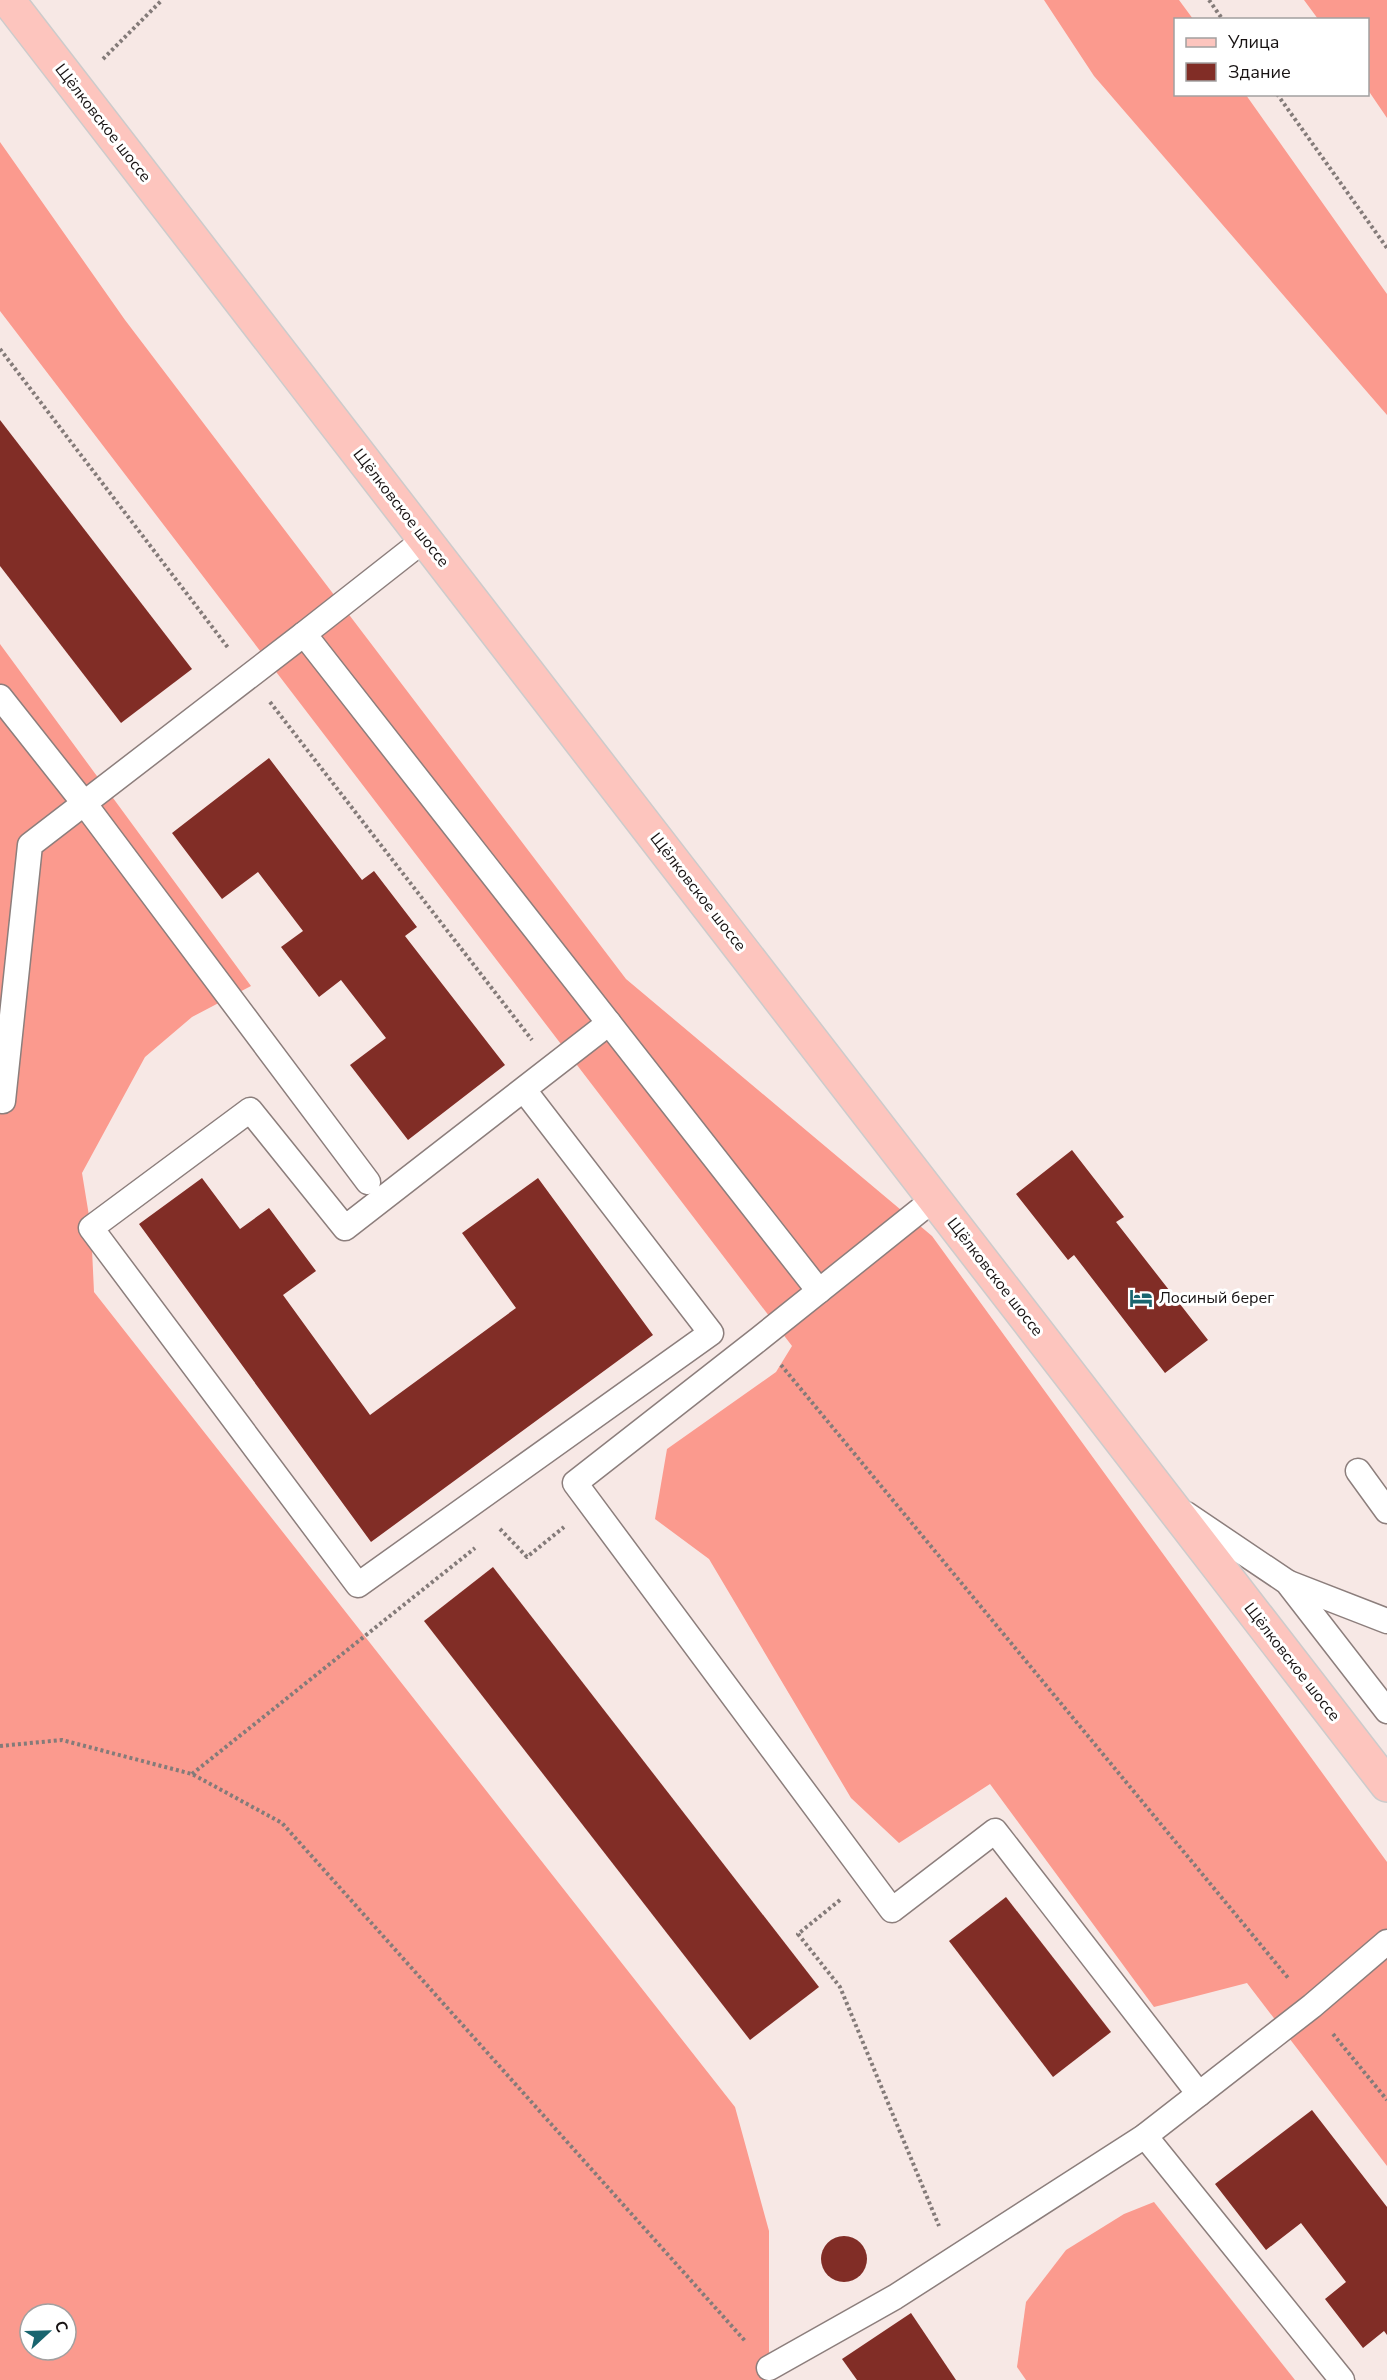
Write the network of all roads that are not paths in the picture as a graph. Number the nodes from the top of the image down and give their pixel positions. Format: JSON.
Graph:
{"nodes":[{"id":1,"x":8,"y":0,"type":"edge"},
{"id":2,"x":425,"y":539,"type":"junction"},
{"id":3,"x":304,"y":634,"type":"junction"},
{"id":4,"x":0,"y":698,"type":"edge"},
{"id":5,"x":84,"y":803,"type":"junction"},
{"id":6,"x":609,"y":1023,"type":"junction"},
{"id":7,"x":524,"y":1090,"type":"junction"},
{"id":8,"x":3,"y":1101,"type":"dead end"},
{"id":9,"x":369,"y":1182,"type":"dead end"},
{"id":10,"x":934,"y":1198,"type":"junction"},
{"id":11,"x":819,"y":1291,"type":"junction"},
{"id":12,"x":1358,"y":1472,"type":"dead end"},
{"id":13,"x":1169,"y":1503,"type":"junction"},
{"id":14,"x":1387,"y":1510,"type":"edge"},
{"id":15,"x":1287,"y":1582,"type":"junction"},
{"id":16,"x":1387,"y":1621,"type":"edge"},
{"id":17,"x":1387,"y":1711,"type":"edge"},
{"id":18,"x":1387,"y":1785,"type":"edge"},
{"id":19,"x":1387,"y":1942,"type":"edge"},
{"id":20,"x":1199,"y":2094,"type":"junction"},
{"id":21,"x":1145,"y":2136,"type":"junction"},
{"id":22,"x":769,"y":2368,"type":"road end"},
{"id":23,"x":1342,"y":2380,"type":"edge"}],
"edges":[{"from":1,"to":2,"type":"main road","name":"Щёлковское шоссе"},
{"from":2,"to":3,"type":"lane"},
{"from":2,"to":10,"type":"main road","name":"Щёлковское шоссе"},
{"from":3,"to":5,"type":"lane"},
{"from":3,"to":6,"type":"lane"},
{"from":4,"to":5,"type":"lane"},
{"from":5,"to":8,"type":"lane"},
{"from":5,"to":9,"type":"lane"},
{"from":6,"to":7,"type":"lane"},
{"from":6,"to":11,"type":"lane"},
{"from":7,"to":7,"type":"lane"},
{"from":10,"to":11,"type":"lane"},
{"from":10,"to":13,"type":"main road","name":"Щёлковское шоссе"},
{"from":11,"to":20,"type":"lane"},
{"from":12,"to":14,"type":"lane"},
{"from":13,"to":15,"type":"lane"},
{"from":13,"to":18,"type":"main road","name":"Щёлковское шоссе"},
{"from":15,"to":16,"type":"lane"},
{"from":15,"to":17,"type":"lane"},
{"from":19,"to":20,"type":"lane"},
{"from":20,"to":21,"type":"lane"},
{"from":21,"to":22,"type":"lane"},
{"from":21,"to":23,"type":"lane"}]}
